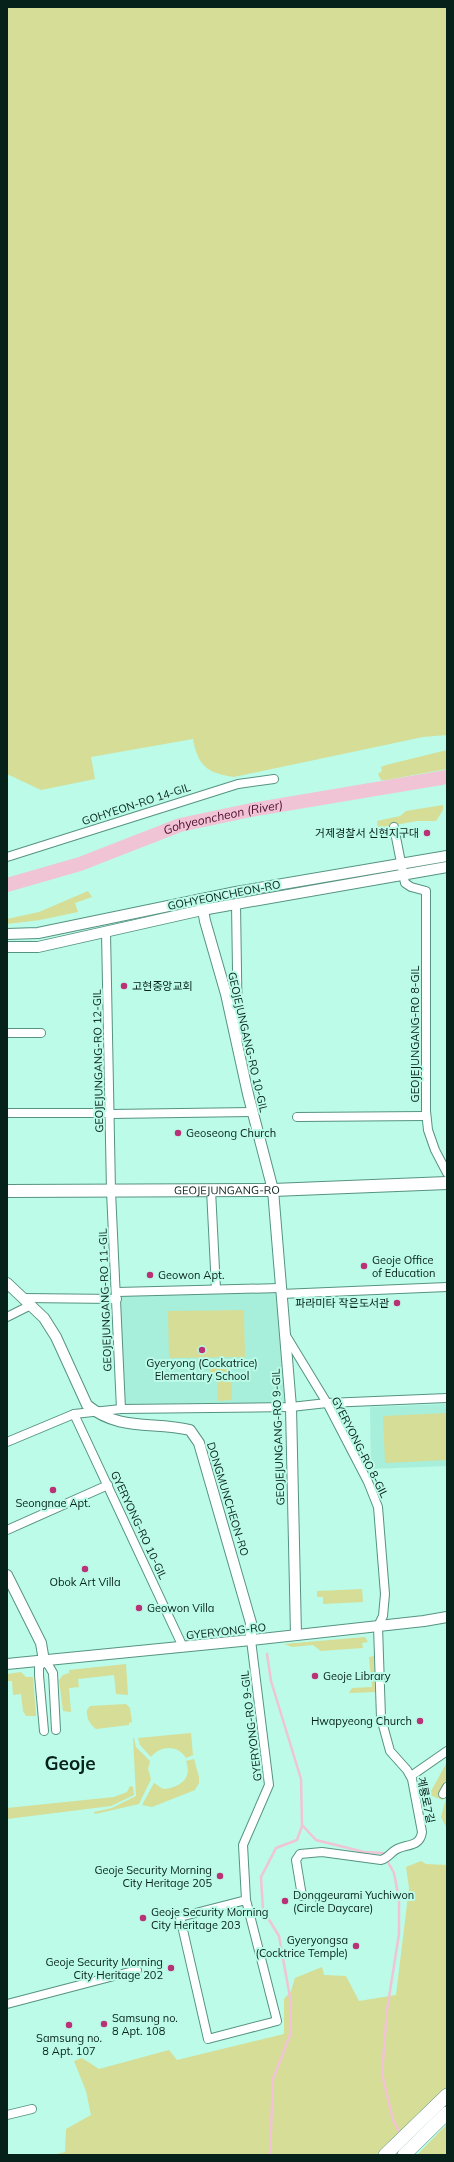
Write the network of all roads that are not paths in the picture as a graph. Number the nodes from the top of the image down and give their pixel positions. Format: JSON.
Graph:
{"nodes":[{"id":1,"x":274,"y":779,"type":"dead end"},
{"id":2,"x":394,"y":827,"type":"dead end"},
{"id":3,"x":7,"y":856,"type":"edge"},
{"id":4,"x":447,"y":856,"type":"edge"},
{"id":5,"x":447,"y":867,"type":"edge"},
{"id":6,"x":402,"y":869,"type":"junction"},
{"id":7,"x":201,"y":899,"type":"junction"},
{"id":8,"x":236,"y":904,"type":"junction"},
{"id":9,"x":202,"y":910,"type":"junction"},
{"id":10,"x":106,"y":932,"type":"junction"},
{"id":11,"x":7,"y":934,"type":"edge"},
{"id":12,"x":7,"y":947,"type":"edge"},
{"id":13,"x":7,"y":1033,"type":"edge"},
{"id":14,"x":41,"y":1033,"type":"dead end"},
{"id":15,"x":238,"y":1043,"type":"junction"},
{"id":16,"x":252,"y":1112,"type":"junction"},
{"id":17,"x":7,"y":1113,"type":"edge"},
{"id":18,"x":110,"y":1114,"type":"junction"},
{"id":19,"x":426,"y":1116,"type":"junction"},
{"id":20,"x":297,"y":1117,"type":"dead end"},
{"id":21,"x":447,"y":1173,"type":"edge"},
{"id":22,"x":447,"y":1183,"type":"edge"},
{"id":23,"x":211,"y":1190,"type":"junction"},
{"id":24,"x":273,"y":1190,"type":"junction"},
{"id":25,"x":7,"y":1191,"type":"edge"},
{"id":26,"x":111,"y":1191,"type":"junction"},
{"id":27,"x":7,"y":1283,"type":"edge"},
{"id":28,"x":447,"y":1287,"type":"edge"},
{"id":29,"x":216,"y":1289,"type":"junction"},
{"id":30,"x":281,"y":1291,"type":"junction"},
{"id":31,"x":117,"y":1296,"type":"junction"},
{"id":32,"x":27,"y":1302,"type":"junction"},
{"id":33,"x":7,"y":1317,"type":"edge"},
{"id":34,"x":285,"y":1334,"type":"junction"},
{"id":35,"x":447,"y":1398,"type":"edge"},
{"id":36,"x":327,"y":1403,"type":"junction"},
{"id":37,"x":292,"y":1407,"type":"junction"},
{"id":38,"x":121,"y":1409,"type":"junction"},
{"id":39,"x":94,"y":1412,"type":"junction"},
{"id":40,"x":74,"y":1414,"type":"junction"},
{"id":41,"x":7,"y":1442,"type":"edge"},
{"id":42,"x":108,"y":1485,"type":"junction"},
{"id":43,"x":7,"y":1530,"type":"edge"},
{"id":44,"x":7,"y":1575,"type":"edge"},
{"id":45,"x":447,"y":1616,"type":"edge"},
{"id":46,"x":378,"y":1626,"type":"junction"},
{"id":47,"x":296,"y":1635,"type":"junction"},
{"id":48,"x":251,"y":1640,"type":"junction"},
{"id":49,"x":182,"y":1647,"type":"junction"},
{"id":50,"x":44,"y":1661,"type":"junction"},
{"id":51,"x":7,"y":1664,"type":"edge"},
{"id":52,"x":56,"y":1730,"type":"dead end"},
{"id":53,"x":44,"y":1731,"type":"dead end"},
{"id":54,"x":447,"y":1751,"type":"edge"},
{"id":55,"x":410,"y":1776,"type":"junction"},
{"id":56,"x":302,"y":1896,"type":"dead end"},
{"id":57,"x":246,"y":1900,"type":"junction"},
{"id":58,"x":137,"y":1970,"type":"dead end"},
{"id":59,"x":7,"y":2004,"type":"edge"},
{"id":60,"x":447,"y":2096,"type":"edge"},
{"id":61,"x":32,"y":2109,"type":"dead end"},
{"id":62,"x":447,"y":2113,"type":"edge"},
{"id":63,"x":7,"y":2115,"type":"edge"},
{"id":64,"x":385,"y":2155,"type":"edge"},
{"id":65,"x":404,"y":2155,"type":"edge"}],
"edges":[{"from":1,"to":3,"type":"street","name":"GOHYEON-RO 14-GIL"},
{"from":2,"to":6,"type":"street"},
{"from":4,"to":6,"type":"street","name":"GOHYEONCHEON-RO"},
{"from":5,"to":6,"type":"street","name":"GOHYEONCHEON-RO"},
{"from":6,"to":7,"type":"street","name":"GOHYEONCHEON-RO"},
{"from":6,"to":8,"type":"street","name":"GOHYEONCHEON-RO"},
{"from":6,"to":19,"type":"street","name":"GEOJEJUNGANG-RO 8-GIL"},
{"from":7,"to":9,"type":"street","name":"GEOJEJUNGANG-RO 10-GIL"},
{"from":7,"to":11,"type":"street","name":"GOHYEONCHEON-RO"},
{"from":8,"to":9,"type":"street","name":"GOHYEONCHEON-RO"},
{"from":8,"to":15,"type":"street"},
{"from":9,"to":10,"type":"street","name":"GOHYEONCHEON-RO"},
{"from":9,"to":15,"type":"street","name":"GEOJEJUNGANG-RO 10-GIL"},
{"from":10,"to":12,"type":"street","name":"GOHYEONCHEON-RO"},
{"from":10,"to":18,"type":"street","name":"GEOJEJUNGANG-RO 12-GIL"},
{"from":13,"to":14,"type":"street"},
{"from":15,"to":16,"type":"street","name":"GEOJEJUNGANG-RO 10-GIL"},
{"from":16,"to":18,"type":"street"},
{"from":16,"to":24,"type":"street","name":"GEOJEJUNGANG-RO 10-GIL"},
{"from":17,"to":18,"type":"street"},
{"from":18,"to":26,"type":"street","name":"GEOJEJUNGANG-RO 12-GIL"},
{"from":19,"to":20,"type":"street"},
{"from":19,"to":21,"type":"street","name":"GEOJEJUNGANG-RO 8-GIL"},
{"from":22,"to":24,"type":"main road","name":"GEOJEJUNGANG-RO"},
{"from":23,"to":24,"type":"main road","name":"GEOJEJUNGANG-RO"},
{"from":23,"to":26,"type":"main road","name":"GEOJEJUNGANG-RO"},
{"from":23,"to":29,"type":"street"},
{"from":24,"to":30,"type":"street","name":"GEOJEJUNGANG-RO 9-GIL"},
{"from":25,"to":26,"type":"main road","name":"GEOJEJUNGANG-RO"},
{"from":26,"to":31,"type":"street","name":"GEOJEJUNGANG-RO 11-GIL"},
{"from":27,"to":32,"type":"street"},
{"from":28,"to":30,"type":"street"},
{"from":29,"to":30,"type":"street"},
{"from":29,"to":31,"type":"street"},
{"from":30,"to":34,"type":"street","name":"GEOJEJUNGANG-RO 9-GIL"},
{"from":31,"to":32,"type":"street"},
{"from":31,"to":38,"type":"street","name":"GEOJEJUNGANG-RO 11-GIL"},
{"from":32,"to":33,"type":"street"},
{"from":32,"to":39,"type":"street"},
{"from":34,"to":36,"type":"street","name":"GYERYONG-RO 8-GIL"},
{"from":34,"to":37,"type":"street","name":"GEOJEJUNGANG-RO 9-GIL"},
{"from":35,"to":36,"type":"street"},
{"from":36,"to":37,"type":"street"},
{"from":36,"to":46,"type":"street","name":"GYERYONG-RO 8-GIL"},
{"from":37,"to":38,"type":"street"},
{"from":37,"to":47,"type":"street","name":"GEOJEJUNGANG-RO 9-GIL"},
{"from":38,"to":39,"type":"street"},
{"from":39,"to":40,"type":"street"},
{"from":39,"to":48,"type":"street","name":"DONGMUNCHEON-RO"},
{"from":40,"to":41,"type":"street"},
{"from":40,"to":42,"type":"street","name":"GYERYONG-RO 10-GIL"},
{"from":42,"to":43,"type":"street"},
{"from":42,"to":49,"type":"street","name":"GYERYONG-RO 10-GIL"},
{"from":44,"to":50,"type":"street"},
{"from":45,"to":46,"type":"street","name":"GYERYONG-RO"},
{"from":46,"to":47,"type":"street","name":"GYERYONG-RO"},
{"from":46,"to":55,"type":"street","name":"계룡로7길"},
{"from":47,"to":48,"type":"street","name":"GYERYONG-RO"},
{"from":48,"to":49,"type":"street","name":"GYERYONG-RO"},
{"from":48,"to":57,"type":"street","name":"GYERYONG-RO 9-GIL"},
{"from":49,"to":50,"type":"street","name":"GYERYONG-RO"},
{"from":50,"to":51,"type":"street","name":"GYERYONG-RO"},
{"from":50,"to":52,"type":"street"},
{"from":50,"to":53,"type":"street"},
{"from":54,"to":55,"type":"street"},
{"from":55,"to":56,"type":"street","name":"계룡로7길"},
{"from":57,"to":57,"type":"street","name":"GYERYONG-RO 9-GIL"},
{"from":58,"to":59,"type":"street"},
{"from":60,"to":64,"type":"highway"},
{"from":61,"to":63,"type":"street"},
{"from":62,"to":65,"type":"highway"}]}
